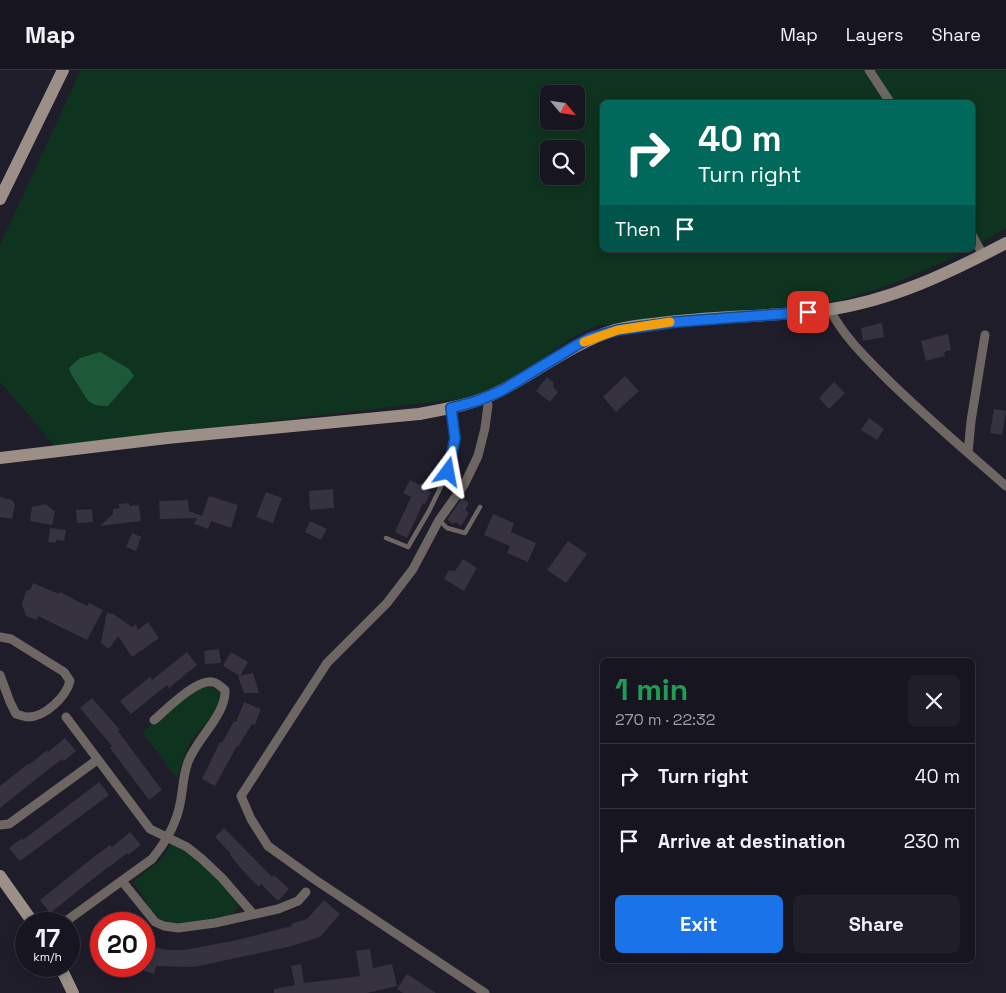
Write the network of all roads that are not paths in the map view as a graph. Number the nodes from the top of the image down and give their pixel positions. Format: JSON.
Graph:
{"nodes":[{"id":1,"x":63,"y":70,"type":"edge"},
{"id":2,"x":870,"y":70,"type":"edge"},
{"id":3,"x":889,"y":100,"type":"edge"},
{"id":4,"x":0,"y":198,"type":"edge"},
{"id":5,"x":975,"y":240,"type":"edge"},
{"id":6,"x":1006,"y":243,"type":"edge"},
{"id":7,"x":983,"y":255,"type":"junction"},
{"id":8,"x":830,"y":310,"type":"junction"},
{"id":9,"x":985,"y":335,"type":"dead end"},
{"id":10,"x":485,"y":398,"type":"junction"},
{"id":11,"x":451,"y":408,"type":"junction"},
{"id":12,"x":968,"y":453,"type":"junction"},
{"id":13,"x":0,"y":458,"type":"edge"},
{"id":14,"x":1006,"y":486,"type":"edge"},
{"id":15,"x":480,"y":507,"type":"dead end"},
{"id":16,"x":439,"y":520,"type":"junction"},
{"id":17,"x":386,"y":538,"type":"dead end"},
{"id":18,"x":0,"y":637,"type":"edge"},
{"id":19,"x":0,"y":675,"type":"edge"},
{"id":20,"x":66,"y":717,"type":"dead end"},
{"id":21,"x":154,"y":720,"type":"dead end"},
{"id":22,"x":97,"y":760,"type":"junction"},
{"id":23,"x":0,"y":825,"type":"edge"},
{"id":24,"x":167,"y":837,"type":"junction"},
{"id":25,"x":0,"y":876,"type":"edge"},
{"id":26,"x":122,"y":881,"type":"junction"},
{"id":27,"x":306,"y":892,"type":"dead end"},
{"id":28,"x":26,"y":912,"type":"edge"},
{"id":29,"x":79,"y":912,"type":"edge"},
{"id":30,"x":253,"y":914,"type":"junction"},
{"id":31,"x":65,"y":977,"type":"edge"},
{"id":32,"x":73,"y":993,"type":"edge"},
{"id":33,"x":485,"y":993,"type":"edge"}],
"edges":[{"from":1,"to":4,"type":"main road"},
{"from":2,"to":3,"type":"street"},
{"from":5,"to":7,"type":"street"},
{"from":6,"to":7,"type":"main road"},
{"from":7,"to":8,"type":"main road"},
{"from":8,"to":10,"type":"main road"},
{"from":8,"to":12,"type":"street"},
{"from":9,"to":12,"type":"street"},
{"from":10,"to":11,"type":"main road"},
{"from":10,"to":16,"type":"street"},
{"from":11,"to":13,"type":"main road"},
{"from":11,"to":17,"type":"lane"},
{"from":12,"to":14,"type":"street"},
{"from":15,"to":16,"type":"lane"},
{"from":16,"to":33,"type":"street"},
{"from":18,"to":19,"type":"street"},
{"from":20,"to":22,"type":"street"},
{"from":21,"to":24,"type":"street"},
{"from":22,"to":23,"type":"street"},
{"from":22,"to":24,"type":"street"},
{"from":24,"to":26,"type":"street"},
{"from":24,"to":30,"type":"street"},
{"from":25,"to":28,"type":"main road"},
{"from":26,"to":29,"type":"street"},
{"from":26,"to":30,"type":"street"},
{"from":27,"to":30,"type":"street"},
{"from":31,"to":32,"type":"main road"}]}
